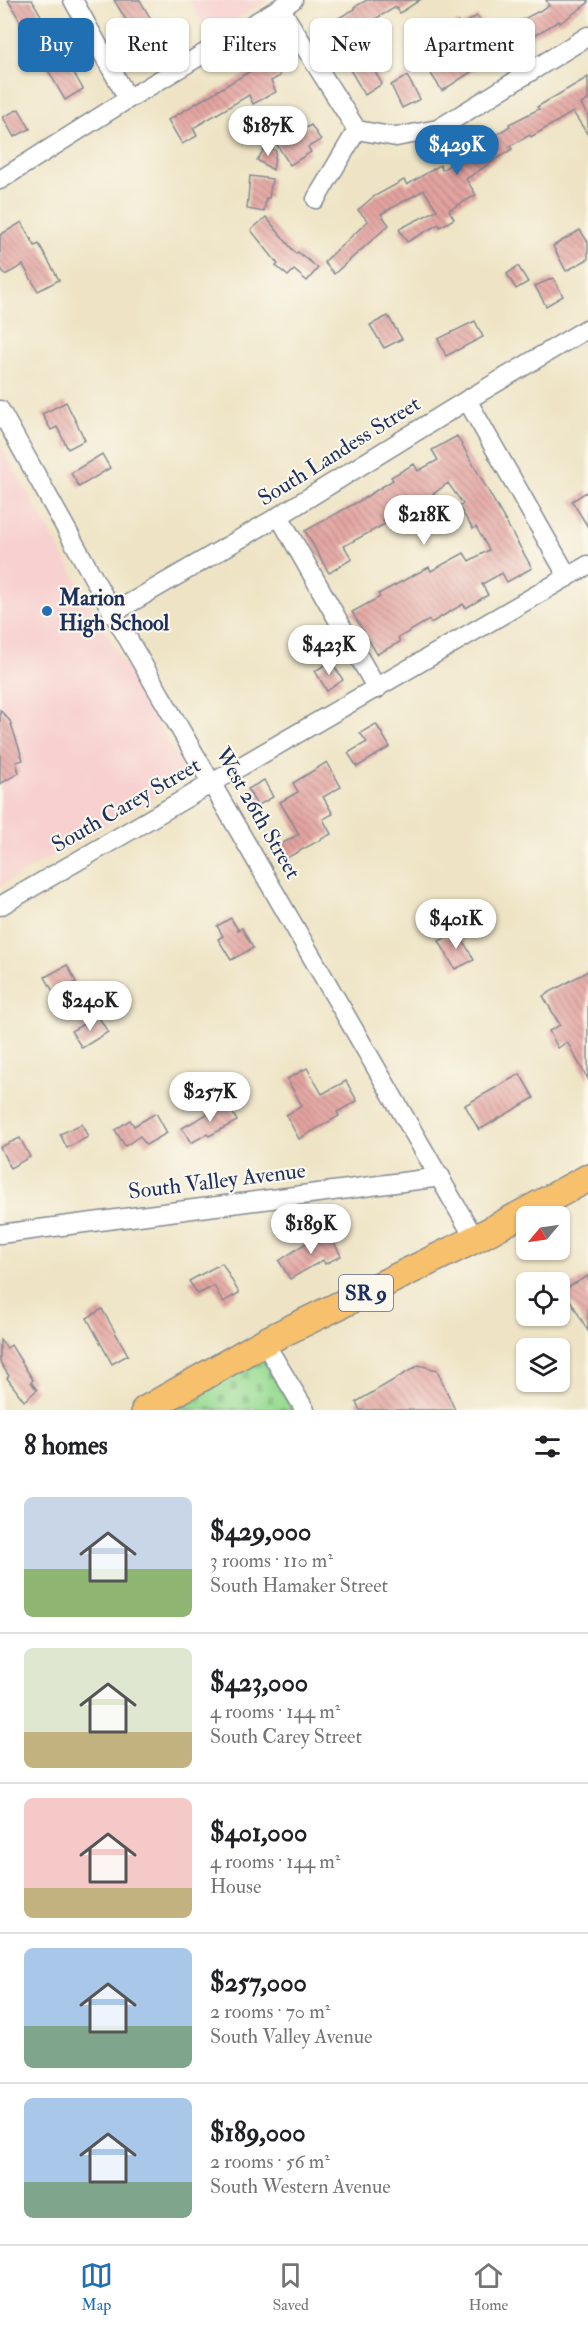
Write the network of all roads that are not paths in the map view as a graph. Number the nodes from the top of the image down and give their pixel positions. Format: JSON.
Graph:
{"nodes":[{"id":1,"x":73,"y":0,"type":"edge"},
{"id":2,"x":287,"y":4,"type":"edge"},
{"id":3,"x":588,"y":36,"type":"edge"},
{"id":4,"x":128,"y":99,"type":"junction"},
{"id":5,"x":357,"y":130,"type":"junction"},
{"id":6,"x":0,"y":180,"type":"edge"},
{"id":7,"x":316,"y":199,"type":"dead end"},
{"id":8,"x":588,"y":328,"type":"edge"},
{"id":9,"x":467,"y":400,"type":"junction"},
{"id":10,"x":0,"y":410,"type":"edge"},
{"id":11,"x":279,"y":516,"type":"junction"},
{"id":12,"x":588,"y":565,"type":"edge"},
{"id":13,"x":568,"y":577,"type":"junction"},
{"id":14,"x":113,"y":613,"type":"junction"},
{"id":15,"x":377,"y":688,"type":"junction"},
{"id":16,"x":213,"y":783,"type":"junction"},
{"id":17,"x":0,"y":906,"type":"edge"},
{"id":18,"x":441,"y":1177,"type":"junction"},
{"id":19,"x":588,"y":1178,"type":"edge"},
{"id":20,"x":0,"y":1233,"type":"edge"},
{"id":21,"x":475,"y":1239,"type":"junction"},
{"id":22,"x":264,"y":1342,"type":"junction"},
{"id":23,"x":145,"y":1410,"type":"edge"},
{"id":24,"x":304,"y":1410,"type":"edge"}],
"edges":[{"from":1,"to":4,"type":"street"},
{"from":2,"to":4,"type":"street"},
{"from":2,"to":5,"type":"street"},
{"from":3,"to":5,"type":"street"},
{"from":4,"to":6,"type":"street"},
{"from":5,"to":7,"type":"street"},
{"from":8,"to":9,"type":"street","name":"South Landess Street"},
{"from":9,"to":11,"type":"street","name":"South Landess Street"},
{"from":9,"to":13,"type":"street"},
{"from":10,"to":14,"type":"street","name":"West 26th Street"},
{"from":11,"to":14,"type":"street","name":"South Landess Street"},
{"from":11,"to":15,"type":"street"},
{"from":12,"to":13,"type":"street","name":"South Carey Street"},
{"from":13,"to":15,"type":"street","name":"South Carey Street"},
{"from":14,"to":16,"type":"street","name":"West 26th Street"},
{"from":15,"to":16,"type":"street","name":"South Carey Street"},
{"from":16,"to":17,"type":"street","name":"South Carey Street"},
{"from":16,"to":18,"type":"street","name":"West 26th Street"},
{"from":18,"to":20,"type":"street","name":"South Valley Avenue"},
{"from":18,"to":21,"type":"street","name":"West 26th Street"},
{"from":19,"to":21,"type":"highway","number":"SR 9"},
{"from":21,"to":22,"type":"highway","number":"SR 9"},
{"from":22,"to":23,"type":"highway","number":"SR 9"},
{"from":22,"to":24,"type":"street"}]}
